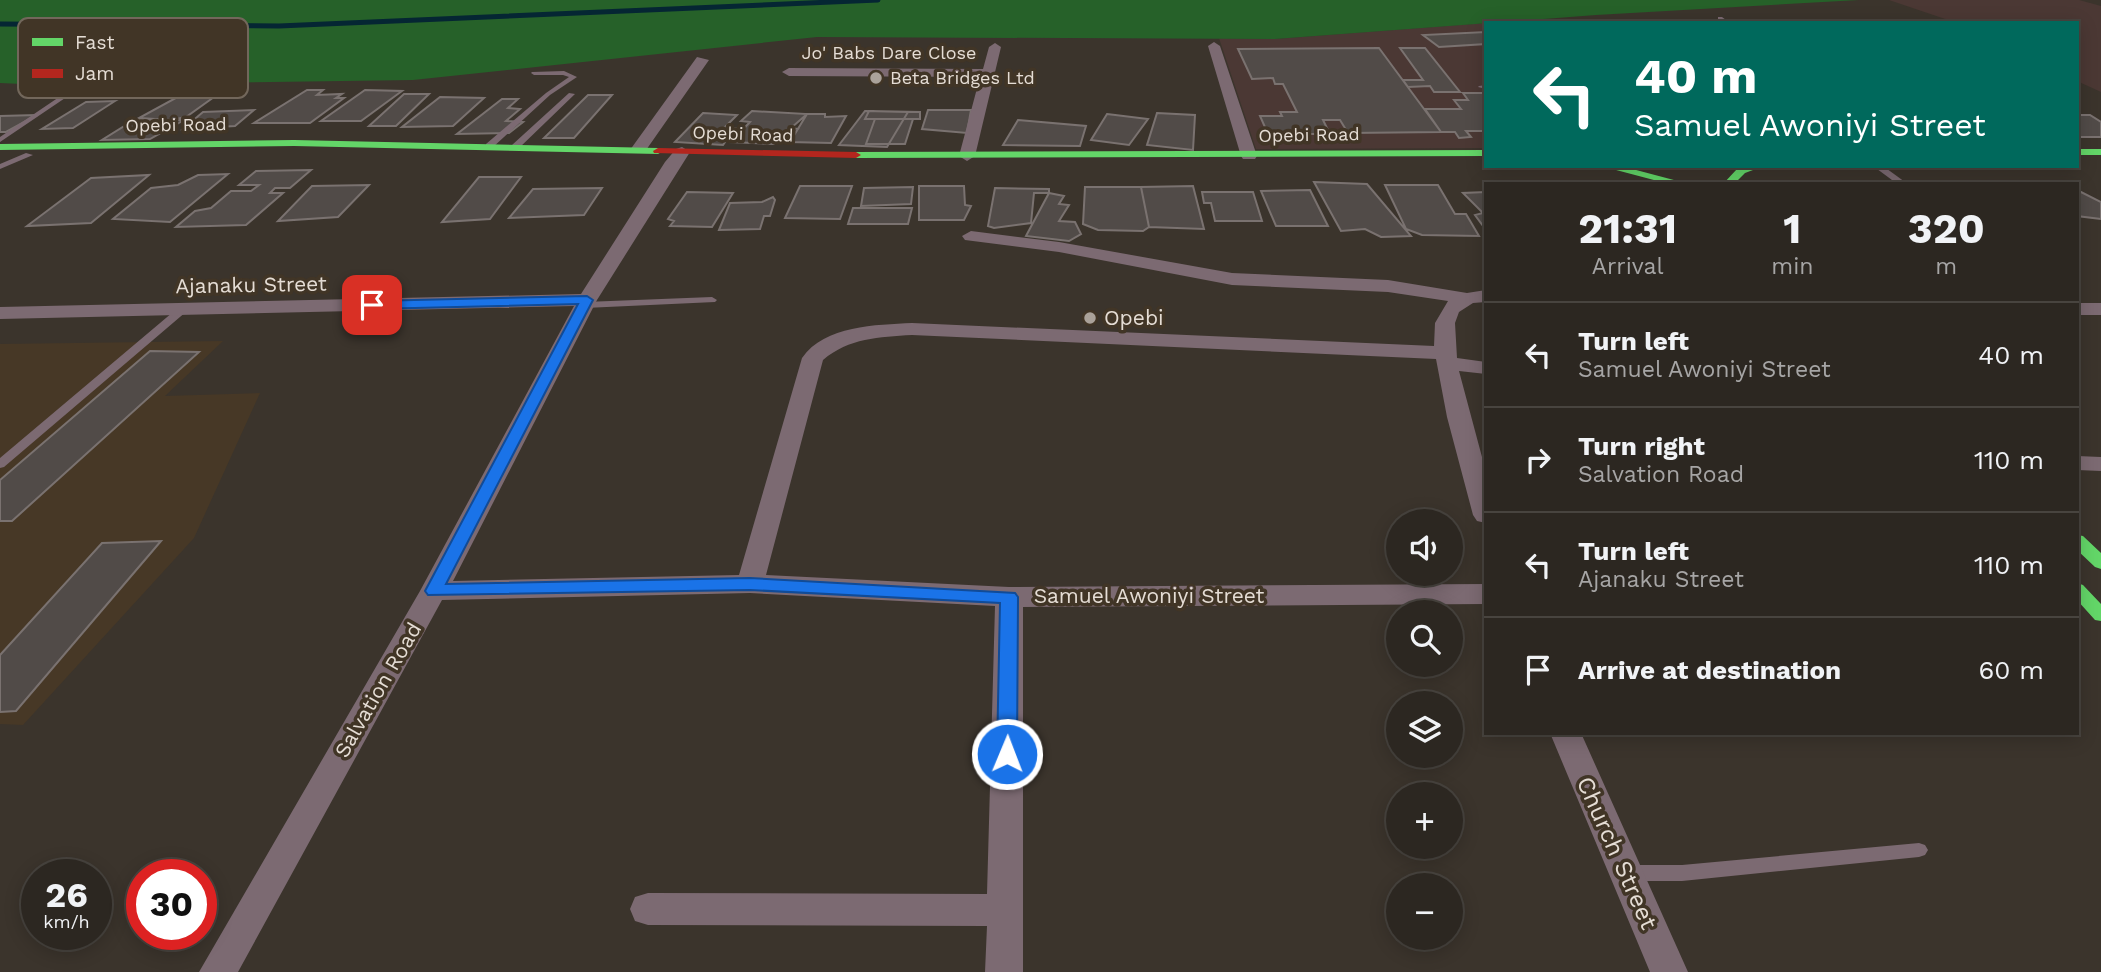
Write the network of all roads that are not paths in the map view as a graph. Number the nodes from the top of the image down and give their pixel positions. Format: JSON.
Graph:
{"nodes":[{"id":1,"x":1720,"y":18,"type":"dead end"},
{"id":2,"x":1724,"y":21,"type":"edge"},
{"id":3,"x":1214,"y":46,"type":"dead end"},
{"id":4,"x":995,"y":47,"type":"dead end"},
{"id":5,"x":702,"y":60,"type":"dead end"},
{"id":6,"x":789,"y":72,"type":"dead end"},
{"id":7,"x":534,"y":73,"type":"dead end"},
{"id":8,"x":990,"y":73,"type":"junction"},
{"id":9,"x":571,"y":94,"type":"dead end"},
{"id":10,"x":61,"y":98,"type":"edge"},
{"id":11,"x":0,"y":139,"type":"edge"},
{"id":12,"x":489,"y":146,"type":"junction"},
{"id":13,"x":0,"y":147,"type":"edge"},
{"id":14,"x":515,"y":147,"type":"junction"},
{"id":15,"x":638,"y":150,"type":"junction"},
{"id":16,"x":2101,"y":152,"type":"edge"},
{"id":17,"x":1484,"y":153,"type":"edge"},
{"id":18,"x":2079,"y":154,"type":"edge"},
{"id":19,"x":0,"y":155,"type":"edge"},
{"id":20,"x":29,"y":155,"type":"junction"},
{"id":21,"x":967,"y":156,"type":"junction"},
{"id":22,"x":1249,"y":156,"type":"junction"},
{"id":23,"x":678,"y":157,"type":"junction"},
{"id":24,"x":2101,"y":162,"type":"edge"},
{"id":25,"x":1484,"y":165,"type":"edge"},
{"id":26,"x":0,"y":167,"type":"edge"},
{"id":27,"x":1615,"y":168,"type":"edge"},
{"id":28,"x":1745,"y":168,"type":"edge"},
{"id":29,"x":1752,"y":168,"type":"edge"},
{"id":30,"x":1880,"y":168,"type":"edge"},
{"id":31,"x":1690,"y":173,"type":"edge"},
{"id":32,"x":1675,"y":182,"type":"edge"},
{"id":33,"x":1706,"y":182,"type":"edge"},
{"id":34,"x":1730,"y":182,"type":"edge"},
{"id":35,"x":1901,"y":182,"type":"edge"},
{"id":36,"x":971,"y":236,"type":"dead end"},
{"id":37,"x":1475,"y":297,"type":"edge"},
{"id":38,"x":712,"y":300,"type":"dead end"},
{"id":39,"x":586,"y":303,"type":"junction"},
{"id":40,"x":183,"y":309,"type":"junction"},
{"id":41,"x":0,"y":313,"type":"edge"},
{"id":42,"x":1445,"y":358,"type":"junction"},
{"id":43,"x":1484,"y":368,"type":"edge"},
{"id":44,"x":2079,"y":463,"type":"edge"},
{"id":45,"x":0,"y":464,"type":"edge"},
{"id":46,"x":2101,"y":464,"type":"edge"},
{"id":47,"x":1484,"y":507,"type":"edge"},
{"id":48,"x":2079,"y":542,"type":"edge"},
{"id":49,"x":2101,"y":563,"type":"edge"},
{"id":50,"x":750,"y":584,"type":"junction"},
{"id":51,"x":434,"y":591,"type":"junction"},
{"id":52,"x":2079,"y":591,"type":"edge"},
{"id":53,"x":1484,"y":594,"type":"edge"},
{"id":54,"x":1009,"y":597,"type":"junction"},
{"id":55,"x":2101,"y":615,"type":"edge"},
{"id":56,"x":1566,"y":735,"type":"edge"},
{"id":57,"x":1919,"y":850,"type":"dead end"},
{"id":58,"x":1623,"y":873,"type":"junction"},
{"id":59,"x":648,"y":909,"type":"dead end"},
{"id":60,"x":1005,"y":910,"type":"junction"},
{"id":61,"x":218,"y":972,"type":"edge"},
{"id":62,"x":1004,"y":972,"type":"edge"},
{"id":63,"x":1670,"y":972,"type":"edge"}],
"edges":[{"from":1,"to":2,"type":"lane"},
{"from":3,"to":22,"type":"street"},
{"from":4,"to":8,"type":"street"},
{"from":5,"to":15,"type":"street"},
{"from":6,"to":8,"type":"street","name":"Jo' Babs Dare Close"},
{"from":7,"to":12,"type":"lane"},
{"from":8,"to":21,"type":"street"},
{"from":9,"to":14,"type":"lane"},
{"from":10,"to":11,"type":"lane"},
{"from":12,"to":13,"type":"main road","name":"Opebi Road"},
{"from":12,"to":14,"type":"main road","name":"Opebi Road"},
{"from":14,"to":15,"type":"main road","name":"Opebi Road"},
{"from":15,"to":23,"type":"main road","name":"Opebi Road"},
{"from":16,"to":18,"type":"main road"},
{"from":17,"to":22,"type":"main road","name":"Opebi Road"},
{"from":18,"to":24,"type":"main road"},
{"from":19,"to":20,"type":"main road","name":"Opebi Road"},
{"from":20,"to":23,"type":"main road","name":"Opebi Road"},
{"from":20,"to":26,"type":"lane"},
{"from":21,"to":22,"type":"main road","name":"Opebi Road"},
{"from":21,"to":23,"type":"main road","name":"Opebi Road"},
{"from":23,"to":25,"type":"main road","name":"Opebi Road"},
{"from":23,"to":39,"type":"street","name":"Salvation Road"},
{"from":27,"to":32,"type":"main road"},
{"from":28,"to":31,"type":"main road"},
{"from":29,"to":34,"type":"main road"},
{"from":30,"to":35,"type":"lane"},
{"from":31,"to":33,"type":"main road"},
{"from":36,"to":37,"type":"street"},
{"from":37,"to":42,"type":"street"},
{"from":38,"to":39,"type":"lane"},
{"from":39,"to":40,"type":"street","name":"Ajanaku Street"},
{"from":39,"to":51,"type":"street","name":"Salvation Road"},
{"from":40,"to":41,"type":"street","name":"Ajanaku Street"},
{"from":40,"to":45,"type":"lane"},
{"from":42,"to":43,"type":"street"},
{"from":42,"to":47,"type":"street"},
{"from":42,"to":50,"type":"street"},
{"from":44,"to":46,"type":"street"},
{"from":48,"to":49,"type":"main road"},
{"from":50,"to":51,"type":"street","name":"Samuel Awoniyi Street"},
{"from":50,"to":54,"type":"street","name":"Samuel Awoniyi Street"},
{"from":51,"to":61,"type":"street","name":"Salvation Road"},
{"from":52,"to":55,"type":"main road"},
{"from":53,"to":54,"type":"street","name":"Samuel Awoniyi Street"},
{"from":54,"to":60,"type":"street"},
{"from":56,"to":58,"type":"street","name":"Church Street"},
{"from":57,"to":58,"type":"lane"},
{"from":58,"to":63,"type":"street","name":"Church Street"},
{"from":59,"to":60,"type":"street"},
{"from":60,"to":62,"type":"street"}]}
